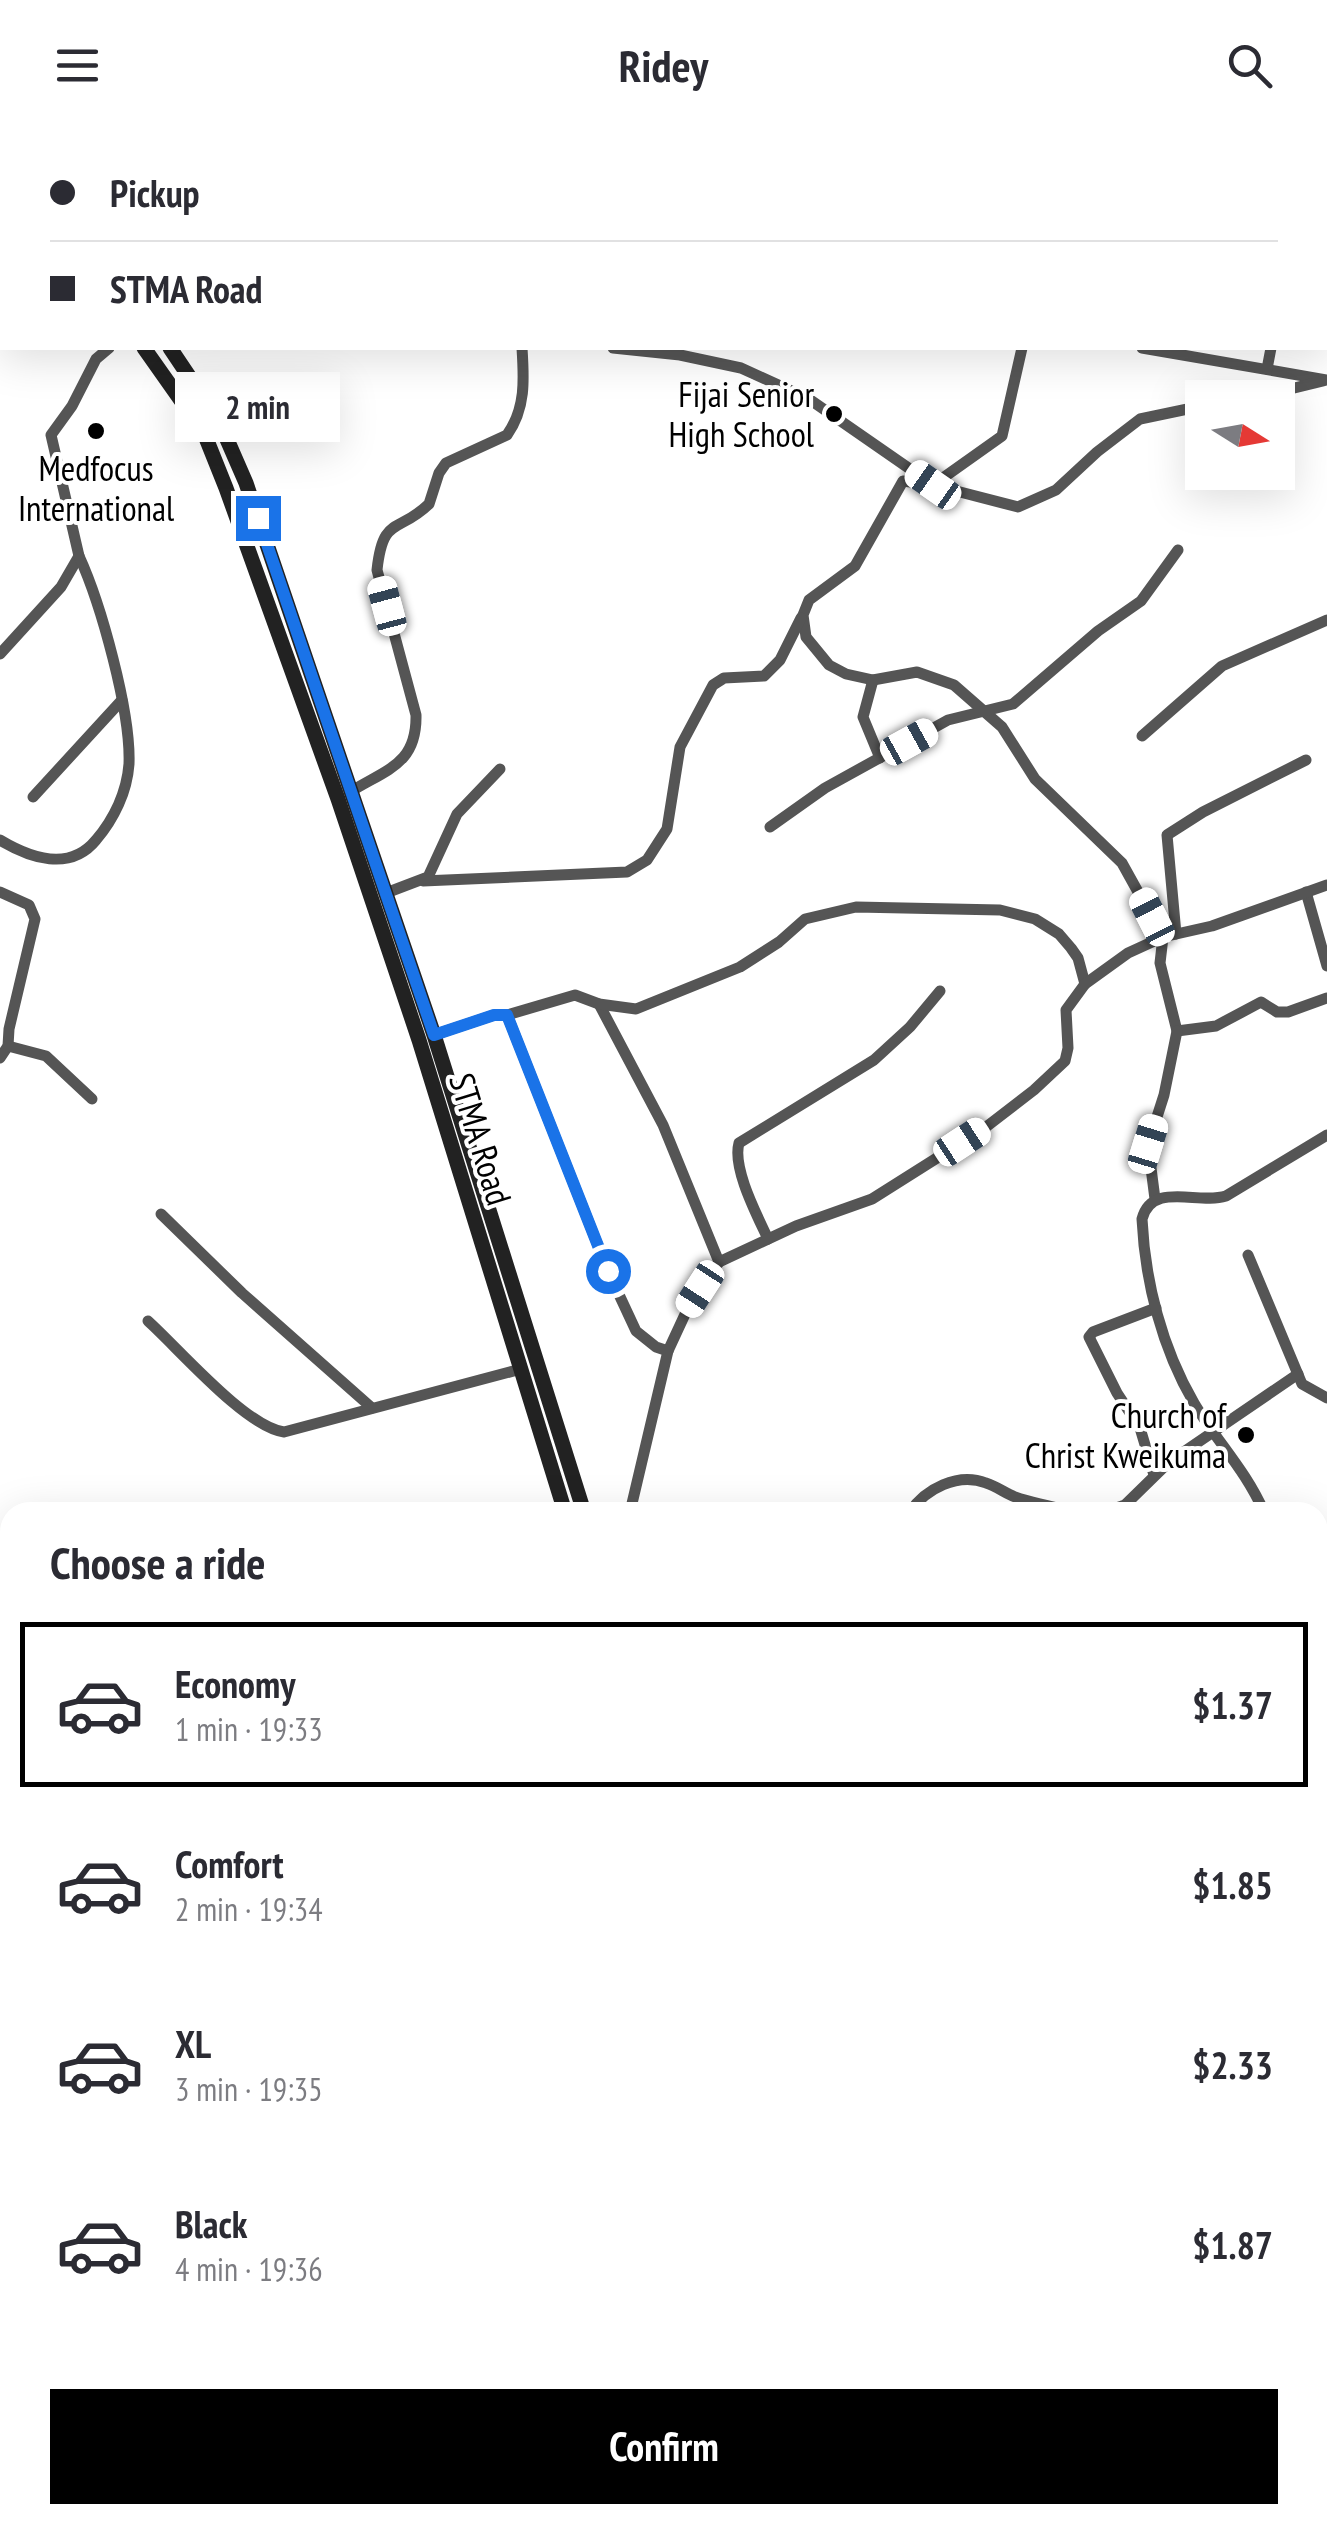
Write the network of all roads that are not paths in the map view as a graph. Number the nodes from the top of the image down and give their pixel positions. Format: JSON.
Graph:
{"nodes":[{"id":1,"x":107,"y":350,"type":"edge"},
{"id":2,"x":145,"y":350,"type":"edge"},
{"id":3,"x":171,"y":350,"type":"edge"},
{"id":4,"x":522,"y":350,"type":"edge"},
{"id":5,"x":635,"y":350,"type":"edge"},
{"id":6,"x":1022,"y":350,"type":"edge"},
{"id":7,"x":1154,"y":350,"type":"edge"},
{"id":8,"x":1271,"y":350,"type":"edge"},
{"id":9,"x":1266,"y":369,"type":"junction"},
{"id":10,"x":1295,"y":388,"type":"edge"},
{"id":11,"x":1185,"y":410,"type":"edge"},
{"id":12,"x":933,"y":485,"type":"junction"},
{"id":13,"x":1178,"y":550,"type":"dead end"},
{"id":14,"x":79,"y":556,"type":"junction"},
{"id":15,"x":809,"y":600,"type":"junction"},
{"id":16,"x":1327,"y":620,"type":"edge"},
{"id":17,"x":0,"y":654,"type":"edge"},
{"id":18,"x":874,"y":680,"type":"junction"},
{"id":19,"x":122,"y":700,"type":"junction"},
{"id":20,"x":983,"y":710,"type":"junction"},
{"id":21,"x":1142,"y":736,"type":"dead end"},
{"id":22,"x":880,"y":758,"type":"junction"},
{"id":23,"x":1306,"y":760,"type":"dead end"},
{"id":24,"x":500,"y":769,"type":"dead end"},
{"id":25,"x":350,"y":792,"type":"junction"},
{"id":26,"x":33,"y":797,"type":"dead end"},
{"id":27,"x":770,"y":827,"type":"dead end"},
{"id":28,"x":0,"y":840,"type":"edge"},
{"id":29,"x":423,"y":880,"type":"junction"},
{"id":30,"x":1327,"y":885,"type":"edge"},
{"id":31,"x":0,"y":892,"type":"edge"},
{"id":32,"x":1306,"y":892,"type":"junction"},
{"id":33,"x":386,"y":893,"type":"junction"},
{"id":34,"x":1176,"y":934,"type":"junction"},
{"id":35,"x":1163,"y":937,"type":"junction"},
{"id":36,"x":1327,"y":966,"type":"edge"},
{"id":37,"x":1084,"y":984,"type":"junction"},
{"id":38,"x":940,"y":991,"type":"dead end"},
{"id":39,"x":1327,"y":998,"type":"edge"},
{"id":40,"x":599,"y":1004,"type":"junction"},
{"id":41,"x":507,"y":1015,"type":"junction"},
{"id":42,"x":1177,"y":1032,"type":"junction"},
{"id":43,"x":434,"y":1035,"type":"junction"},
{"id":44,"x":8,"y":1046,"type":"junction"},
{"id":45,"x":0,"y":1058,"type":"edge"},
{"id":46,"x":92,"y":1099,"type":"dead end"},
{"id":47,"x":1327,"y":1135,"type":"edge"},
{"id":48,"x":1154,"y":1200,"type":"junction"},
{"id":49,"x":161,"y":1214,"type":"dead end"},
{"id":50,"x":768,"y":1239,"type":"junction"},
{"id":51,"x":1248,"y":1255,"type":"dead end"},
{"id":52,"x":719,"y":1262,"type":"junction"},
{"id":53,"x":1156,"y":1308,"type":"junction"},
{"id":54,"x":148,"y":1322,"type":"dead end"},
{"id":55,"x":668,"y":1351,"type":"junction"},
{"id":56,"x":522,"y":1369,"type":"junction"},
{"id":57,"x":1298,"y":1374,"type":"junction"},
{"id":58,"x":1327,"y":1398,"type":"edge"},
{"id":59,"x":372,"y":1408,"type":"junction"},
{"id":60,"x":1212,"y":1430,"type":"junction"},
{"id":61,"x":1154,"y":1475,"type":"junction"},
{"id":62,"x":563,"y":1502,"type":"edge"},
{"id":63,"x":581,"y":1502,"type":"edge"},
{"id":64,"x":632,"y":1502,"type":"edge"},
{"id":65,"x":916,"y":1502,"type":"edge"},
{"id":66,"x":1036,"y":1502,"type":"edge"},
{"id":67,"x":1128,"y":1502,"type":"edge"},
{"id":68,"x":1259,"y":1502,"type":"edge"}],
"edges":[{"from":1,"to":14,"type":"street"},
{"from":2,"to":56,"type":"main road","name":"STMA Road"},
{"from":3,"to":25,"type":"main road","name":"STMA Road"},
{"from":4,"to":25,"type":"street"},
{"from":5,"to":12,"type":"street"},
{"from":6,"to":12,"type":"street"},
{"from":7,"to":9,"type":"street"},
{"from":8,"to":9,"type":"street"},
{"from":9,"to":10,"type":"street"},
{"from":11,"to":12,"type":"street"},
{"from":12,"to":15,"type":"street"},
{"from":13,"to":20,"type":"street"},
{"from":14,"to":17,"type":"street"},
{"from":14,"to":19,"type":"street"},
{"from":15,"to":18,"type":"street"},
{"from":15,"to":29,"type":"street"},
{"from":16,"to":21,"type":"street"},
{"from":18,"to":20,"type":"street"},
{"from":18,"to":22,"type":"street"},
{"from":19,"to":26,"type":"street"},
{"from":19,"to":28,"type":"street"},
{"from":20,"to":22,"type":"street"},
{"from":20,"to":35,"type":"street"},
{"from":22,"to":27,"type":"street"},
{"from":23,"to":34,"type":"street"},
{"from":24,"to":29,"type":"street"},
{"from":25,"to":33,"type":"main road","name":"STMA Road"},
{"from":29,"to":33,"type":"street"},
{"from":30,"to":32,"type":"street"},
{"from":31,"to":44,"type":"street"},
{"from":32,"to":34,"type":"street"},
{"from":32,"to":36,"type":"street"},
{"from":33,"to":43,"type":"main road","name":"STMA Road"},
{"from":34,"to":35,"type":"street"},
{"from":35,"to":37,"type":"street"},
{"from":35,"to":42,"type":"street"},
{"from":37,"to":40,"type":"street"},
{"from":37,"to":50,"type":"street"},
{"from":38,"to":50,"type":"street"},
{"from":39,"to":42,"type":"street"},
{"from":40,"to":41,"type":"street"},
{"from":40,"to":52,"type":"street"},
{"from":41,"to":43,"type":"street"},
{"from":41,"to":55,"type":"street"},
{"from":42,"to":48,"type":"street"},
{"from":43,"to":63,"type":"main road","name":"STMA Road"},
{"from":44,"to":45,"type":"street"},
{"from":44,"to":46,"type":"street"},
{"from":47,"to":48,"type":"street"},
{"from":48,"to":53,"type":"street"},
{"from":49,"to":59,"type":"street"},
{"from":50,"to":52,"type":"street"},
{"from":51,"to":57,"type":"street"},
{"from":52,"to":55,"type":"street"},
{"from":53,"to":60,"type":"street"},
{"from":53,"to":61,"type":"street"},
{"from":54,"to":59,"type":"street"},
{"from":55,"to":64,"type":"street"},
{"from":56,"to":59,"type":"street"},
{"from":56,"to":62,"type":"main road","name":"STMA Road"},
{"from":57,"to":58,"type":"street"},
{"from":57,"to":60,"type":"street"},
{"from":60,"to":61,"type":"street"},
{"from":60,"to":68,"type":"street"},
{"from":61,"to":67,"type":"street"},
{"from":65,"to":66,"type":"street"}]}
